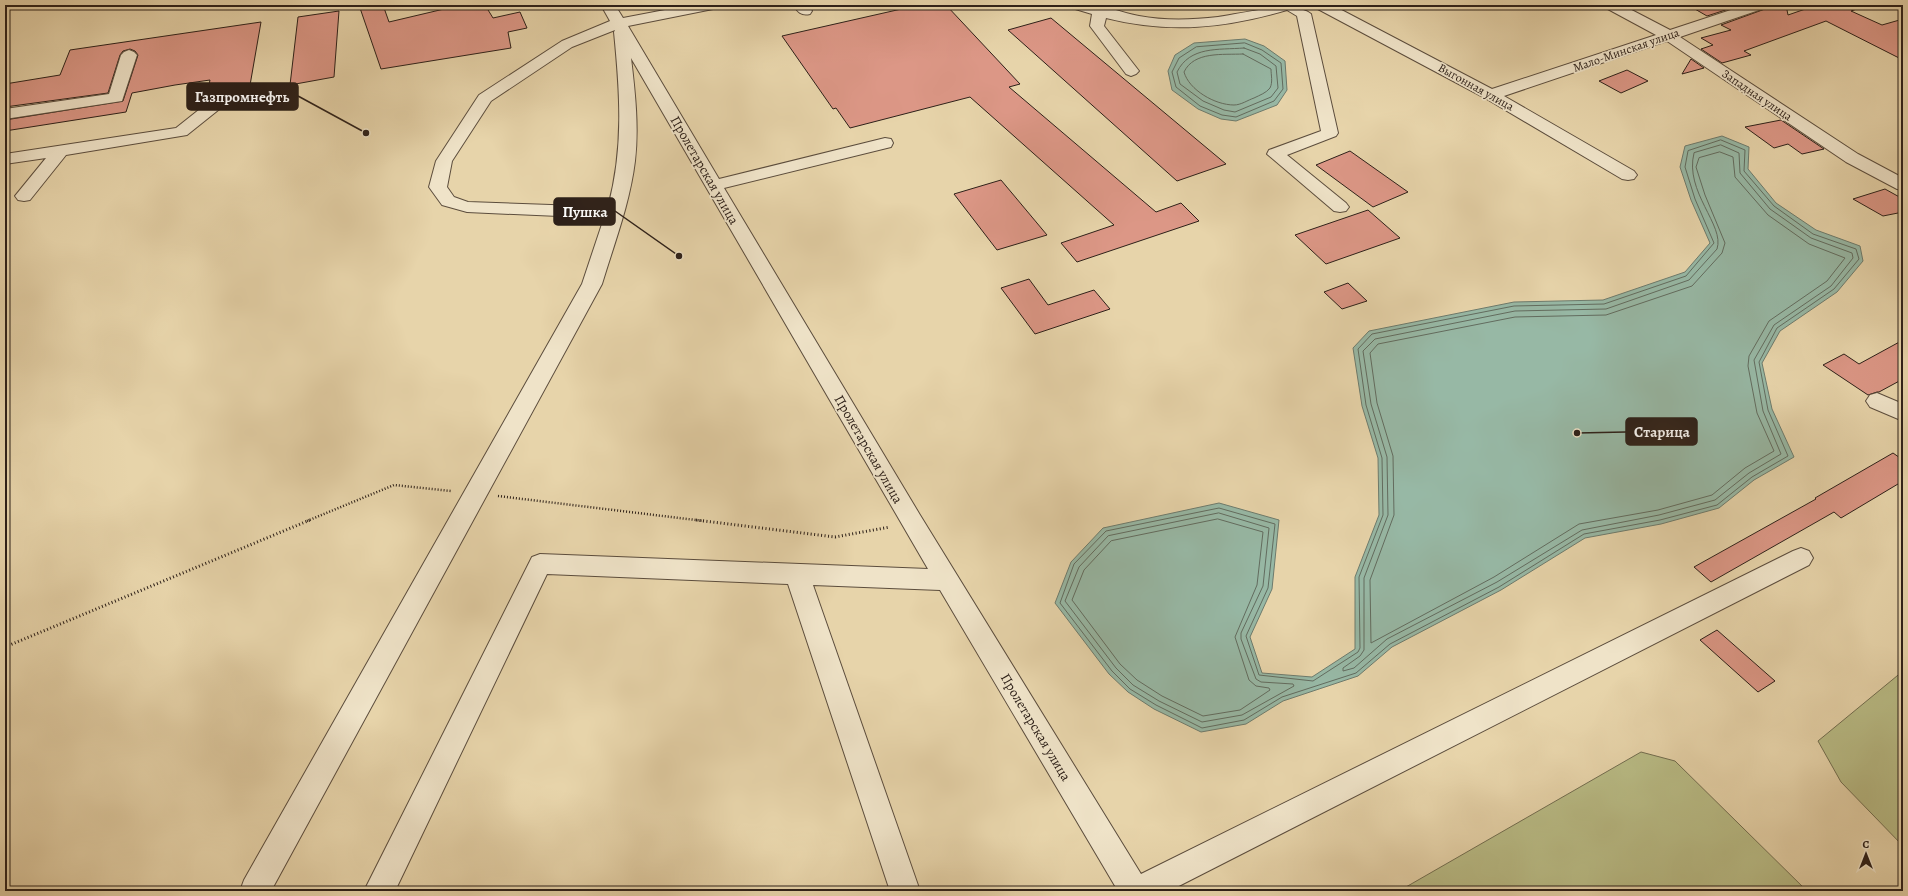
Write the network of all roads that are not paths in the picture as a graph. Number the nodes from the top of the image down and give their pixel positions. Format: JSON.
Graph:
{"nodes":[{"id":1,"x":713,"y":5,"type":"edge"},
{"id":2,"x":1077,"y":5,"type":"edge"},
{"id":3,"x":1289,"y":5,"type":"edge"},
{"id":4,"x":1321,"y":5,"type":"edge"},
{"id":5,"x":1611,"y":5,"type":"edge"},
{"id":6,"x":1760,"y":5,"type":"edge"},
{"id":7,"x":1100,"y":11,"type":"junction"},
{"id":8,"x":614,"y":14,"type":"edge"},
{"id":9,"x":1668,"y":35,"type":"junction"},
{"id":10,"x":129,"y":55,"type":"dead end"},
{"id":11,"x":1131,"y":71,"type":"dead end"},
{"id":12,"x":1491,"y":95,"type":"junction"},
{"id":13,"x":216,"y":104,"type":"dead end"},
{"id":14,"x":5,"y":114,"type":"edge"},
{"id":15,"x":885,"y":143,"type":"dead end"},
{"id":16,"x":60,"y":151,"type":"junction"},
{"id":17,"x":5,"y":159,"type":"edge"},
{"id":18,"x":1628,"y":175,"type":"dead end"},
{"id":19,"x":1903,"y":185,"type":"edge"},
{"id":20,"x":714,"y":186,"type":"junction"},
{"id":21,"x":24,"y":196,"type":"dead end"},
{"id":22,"x":1340,"y":207,"type":"dead end"},
{"id":23,"x":614,"y":212,"type":"junction"},
{"id":24,"x":1877,"y":401,"type":"dead end"},
{"id":25,"x":1903,"y":413,"type":"edge"},
{"id":26,"x":1801,"y":558,"type":"dead end"},
{"id":27,"x":797,"y":574,"type":"junction"},
{"id":28,"x":947,"y":580,"type":"junction"},
{"id":29,"x":255,"y":891,"type":"edge"},
{"id":30,"x":379,"y":891,"type":"edge"},
{"id":31,"x":905,"y":891,"type":"edge"},
{"id":32,"x":1135,"y":891,"type":"edge"},
{"id":33,"x":1138,"y":891,"type":"edge"}],
"edges":[{"from":1,"to":8,"type":"street"},
{"from":2,"to":7,"type":"street"},
{"from":3,"to":7,"type":"street"},
{"from":3,"to":22,"type":"street"},
{"from":4,"to":12,"type":"street","name":"Выгонная улица"},
{"from":5,"to":9,"type":"street","name":"Западная улица"},
{"from":6,"to":9,"type":"street","name":"Мало-Минская улица"},
{"from":7,"to":11,"type":"street"},
{"from":8,"to":20,"type":"street","name":"Пролетарская улица"},
{"from":8,"to":23,"type":"street"},
{"from":8,"to":23,"type":"street"},
{"from":9,"to":12,"type":"street","name":"Мало-Минская улица"},
{"from":9,"to":19,"type":"street","name":"Западная улица"},
{"from":10,"to":14,"type":"street"},
{"from":12,"to":18,"type":"street","name":"Выгонная улица"},
{"from":13,"to":16,"type":"street"},
{"from":15,"to":20,"type":"street"},
{"from":16,"to":17,"type":"street"},
{"from":16,"to":21,"type":"street"},
{"from":20,"to":28,"type":"street","name":"Пролетарская улица"},
{"from":23,"to":29,"type":"street"},
{"from":24,"to":25,"type":"street"},
{"from":26,"to":33,"type":"street"},
{"from":27,"to":28,"type":"street"},
{"from":27,"to":30,"type":"street"},
{"from":27,"to":31,"type":"street"},
{"from":28,"to":32,"type":"street","name":"Пролетарская улица"}]}
